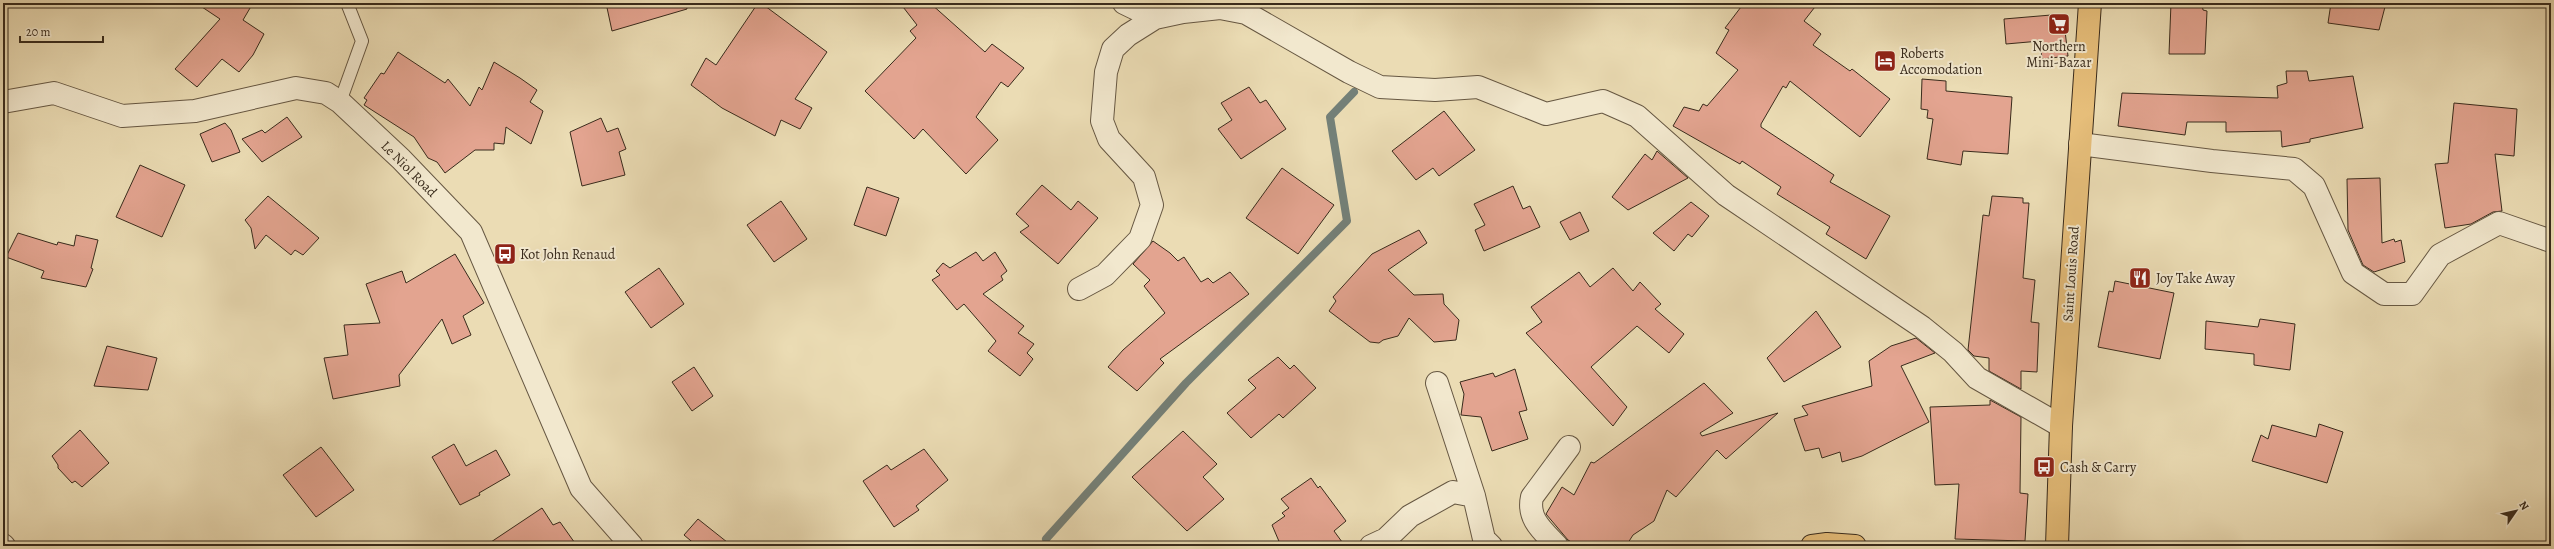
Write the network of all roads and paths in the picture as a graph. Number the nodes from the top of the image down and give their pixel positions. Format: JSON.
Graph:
{"nodes":[{"id":1,"x":347,"y":3,"type":"edge"},
{"id":2,"x":1124,"y":3,"type":"edge"},
{"id":3,"x":2090,"y":3,"type":"edge"},
{"id":4,"x":1155,"y":18,"type":"junction"},
{"id":5,"x":3,"y":102,"type":"edge"},
{"id":6,"x":340,"y":102,"type":"junction"},
{"id":7,"x":2080,"y":144,"type":"junction"},
{"id":8,"x":2551,"y":241,"type":"edge"},
{"id":9,"x":1079,"y":289,"type":"dead end"},
{"id":10,"x":1437,"y":383,"type":"dead end"},
{"id":11,"x":2061,"y":426,"type":"junction"},
{"id":12,"x":1569,"y":447,"type":"dead end"},
{"id":13,"x":1474,"y":496,"type":"junction"},
{"id":14,"x":632,"y":546,"type":"edge"},
{"id":15,"x":1371,"y":546,"type":"edge"},
{"id":16,"x":1491,"y":546,"type":"edge"},
{"id":17,"x":1557,"y":546,"type":"edge"},
{"id":18,"x":1812,"y":546,"type":"edge"},
{"id":19,"x":1855,"y":546,"type":"edge"},
{"id":20,"x":2057,"y":546,"type":"edge"}],
"edges":[{"from":1,"to":6,"type":"lane"},
{"from":2,"to":4,"type":"street"},
{"from":3,"to":7,"type":"main road","name":"Saint Louis Road"},
{"from":4,"to":9,"type":"street"},
{"from":4,"to":11,"type":"street"},
{"from":5,"to":6,"type":"street","name":"Le Niol Road"},
{"from":6,"to":14,"type":"street","name":"Le Niol Road"},
{"from":7,"to":8,"type":"street"},
{"from":7,"to":11,"type":"main road","name":"Saint Louis Road"},
{"from":10,"to":13,"type":"street"},
{"from":11,"to":20,"type":"main road","name":"Saint Louis Road"},
{"from":12,"to":17,"type":"street"},
{"from":13,"to":15,"type":"street"},
{"from":13,"to":16,"type":"street"},
{"from":18,"to":19,"type":"main road"}]}
